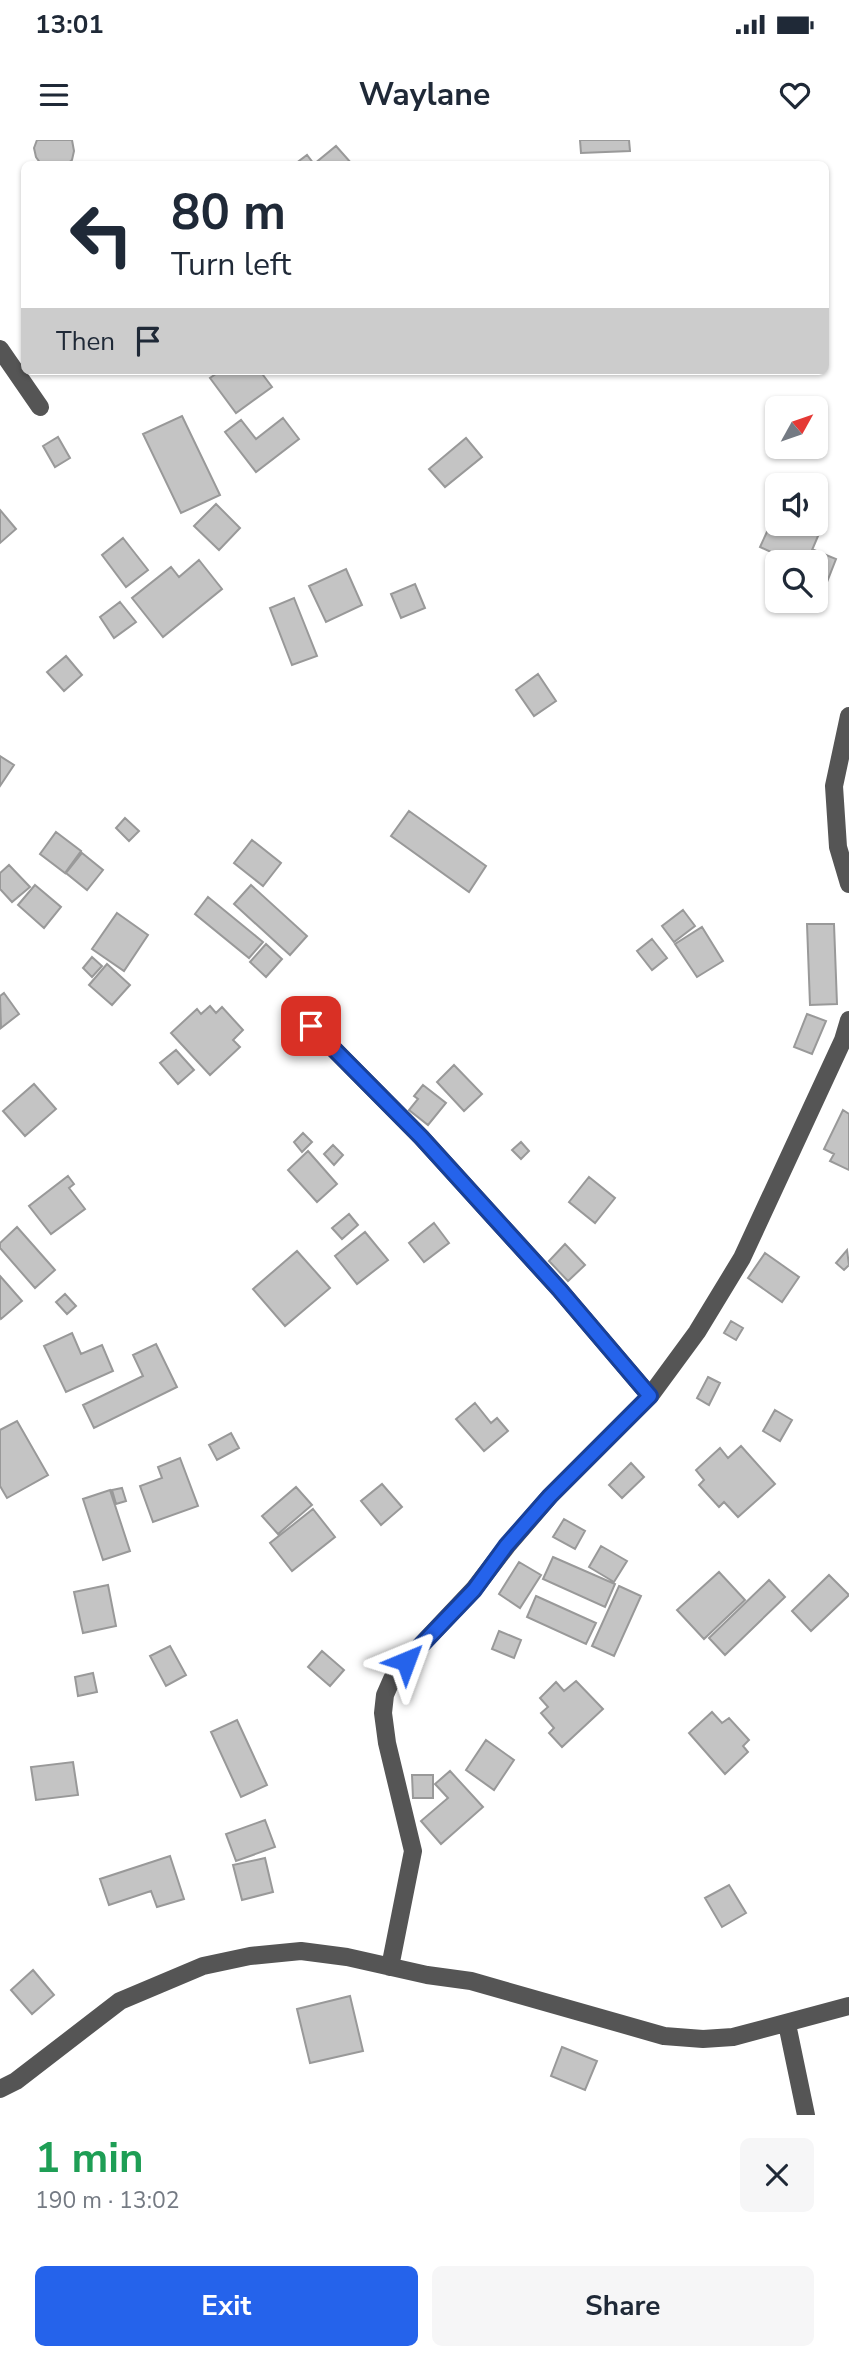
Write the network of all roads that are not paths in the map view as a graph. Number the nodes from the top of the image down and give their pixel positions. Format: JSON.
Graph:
{"nodes":[{"id":1,"x":0,"y":349,"type":"edge"},
{"id":2,"x":40,"y":407,"type":"dead end"},
{"id":3,"x":849,"y":716,"type":"edge"},
{"id":4,"x":849,"y":884,"type":"edge"},
{"id":5,"x":849,"y":1020,"type":"edge"},
{"id":6,"x":311,"y":1026,"type":"dead end"},
{"id":7,"x":650,"y":1396,"type":"junction"},
{"id":8,"x":390,"y":1967,"type":"junction"},
{"id":9,"x":849,"y":2006,"type":"edge"},
{"id":10,"x":787,"y":2024,"type":"junction"},
{"id":11,"x":0,"y":2090,"type":"edge"},
{"id":12,"x":806,"y":2115,"type":"edge"}],
"edges":[{"from":1,"to":2,"type":"street"},
{"from":3,"to":4,"type":"street"},
{"from":5,"to":7,"type":"street"},
{"from":6,"to":7,"type":"street"},
{"from":7,"to":8,"type":"street"},
{"from":8,"to":10,"type":"street"},
{"from":8,"to":11,"type":"street"},
{"from":9,"to":10,"type":"street"},
{"from":10,"to":12,"type":"street"}]}
